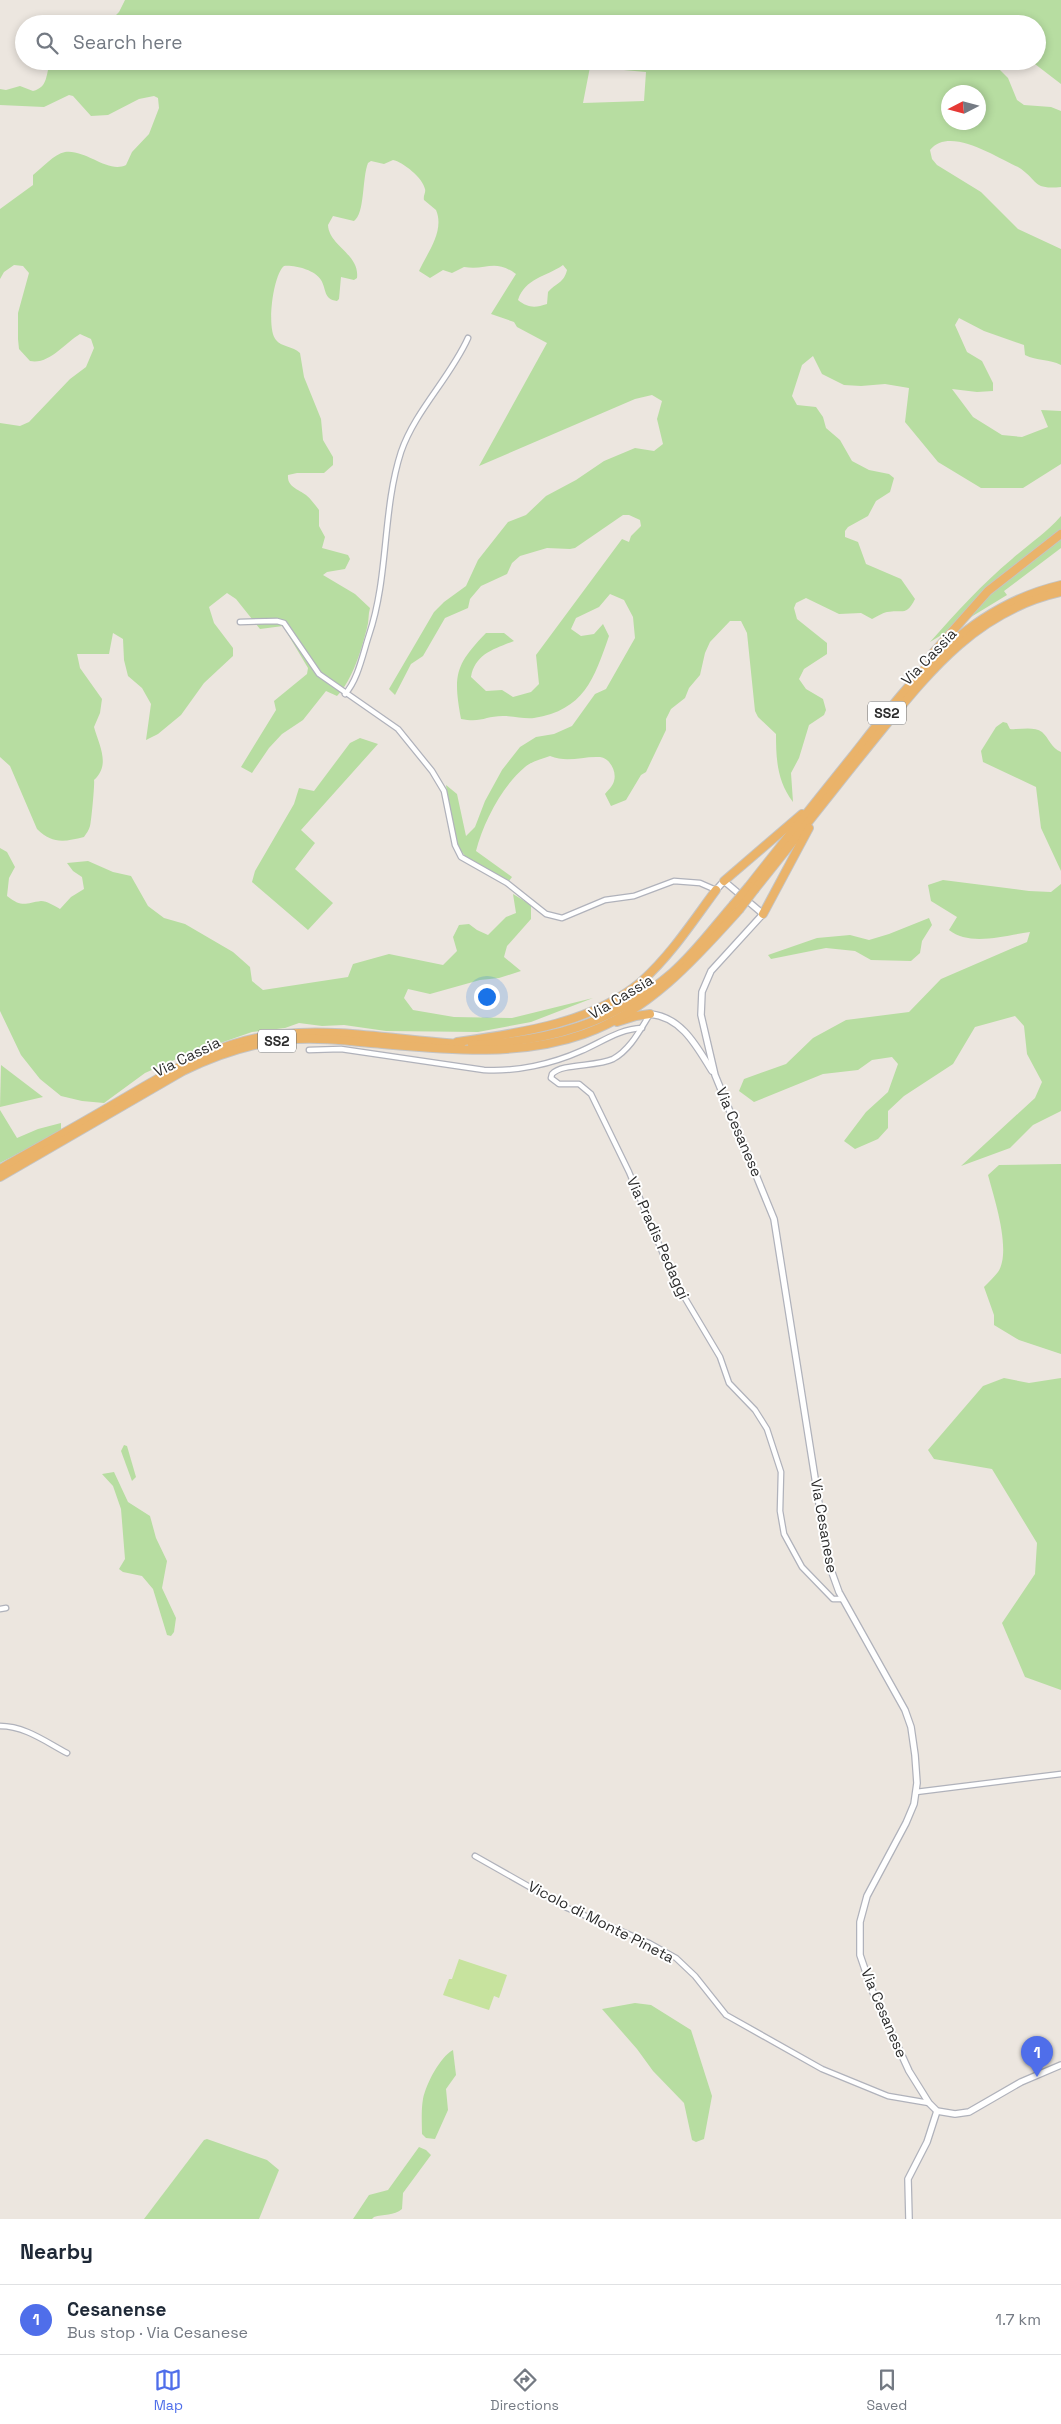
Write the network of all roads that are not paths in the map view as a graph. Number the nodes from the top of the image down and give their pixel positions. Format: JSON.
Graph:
{"nodes":[{"id":1,"x":468,"y":338,"type":"dead end"},
{"id":2,"x":1061,"y":534,"type":"edge"},
{"id":3,"x":1061,"y":585,"type":"edge"},
{"id":4,"x":1061,"y":592,"type":"edge"},
{"id":5,"x":240,"y":622,"type":"dead end"},
{"id":6,"x":917,"y":677,"type":"junction"},
{"id":7,"x":345,"y":694,"type":"junction"},
{"id":8,"x":833,"y":790,"type":"junction"},
{"id":9,"x":818,"y":799,"type":"junction"},
{"id":10,"x":724,"y":881,"type":"junction"},
{"id":11,"x":752,"y":888,"type":"junction"},
{"id":12,"x":716,"y":890,"type":"junction"},
{"id":13,"x":736,"y":907,"type":"junction"},
{"id":14,"x":763,"y":914,"type":"junction"},
{"id":15,"x":650,"y":1014,"type":"junction"},
{"id":16,"x":642,"y":1028,"type":"junction"},
{"id":17,"x":585,"y":1034,"type":"junction"},
{"id":18,"x":447,"y":1044,"type":"junction"},
{"id":19,"x":309,"y":1050,"type":"dead end"},
{"id":20,"x":715,"y":1075,"type":"junction"},
{"id":21,"x":0,"y":1169,"type":"edge"},
{"id":22,"x":0,"y":1177,"type":"edge"},
{"id":23,"x":842,"y":1599,"type":"junction"},
{"id":24,"x":6,"y":1608,"type":"dead end"},
{"id":25,"x":0,"y":1609,"type":"edge"},
{"id":26,"x":0,"y":1726,"type":"edge"},
{"id":27,"x":67,"y":1753,"type":"dead end"},
{"id":28,"x":1061,"y":1774,"type":"edge"},
{"id":29,"x":916,"y":1792,"type":"junction"},
{"id":30,"x":475,"y":1856,"type":"dead end"},
{"id":31,"x":1061,"y":2065,"type":"edge"},
{"id":32,"x":928,"y":2102,"type":"junction"},
{"id":33,"x":937,"y":2111,"type":"junction"},
{"id":34,"x":909,"y":2219,"type":"edge"}],
"edges":[{"from":1,"to":7,"type":"street"},
{"from":2,"to":6,"type":"highway"},
{"from":3,"to":6,"type":"highway","name":"Via Cassia","number":"SS2"},
{"from":4,"to":8,"type":"highway","name":"Via Cassia","number":"SS2"},
{"from":5,"to":7,"type":"street"},
{"from":6,"to":9,"type":"highway","name":"Via Cassia","number":"SS2"},
{"from":7,"to":12,"type":"street"},
{"from":8,"to":11,"type":"highway","name":"Via Cassia","number":"SS2"},
{"from":8,"to":14,"type":"highway"},
{"from":9,"to":10,"type":"highway"},
{"from":9,"to":11,"type":"highway","name":"Via Cassia","number":"SS2"},
{"from":10,"to":12,"type":"street"},
{"from":10,"to":14,"type":"street"},
{"from":11,"to":13,"type":"highway","name":"Via Cassia","number":"SS2","bridge":true},
{"from":12,"to":18,"type":"highway"},
{"from":13,"to":17,"type":"highway","name":"Via Cassia","number":"SS2"},
{"from":13,"to":18,"type":"highway","name":"Via Cassia","number":"SS2"},
{"from":14,"to":20,"type":"street","name":"Via Cesanese"},
{"from":15,"to":16,"type":"street","name":"Via Pradis Pedaggi"},
{"from":15,"to":17,"type":"highway"},
{"from":15,"to":20,"type":"street"},
{"from":16,"to":19,"type":"street"},
{"from":16,"to":23,"type":"street","name":"Via Pradis Pedaggi"},
{"from":17,"to":22,"type":"highway","name":"Via Cassia","number":"SS2"},
{"from":18,"to":21,"type":"highway","name":"Via Cassia","number":"SS2"},
{"from":20,"to":23,"type":"street","name":"Via Cesanese"},
{"from":23,"to":29,"type":"street","name":"Via Cesanese"},
{"from":24,"to":25,"type":"street"},
{"from":26,"to":27,"type":"street"},
{"from":28,"to":29,"type":"street"},
{"from":29,"to":32,"type":"street","name":"Via Cesanese"},
{"from":30,"to":32,"type":"street","name":"Vicolo di Monte Pineta"},
{"from":31,"to":33,"type":"street"},
{"from":32,"to":33,"type":"street","name":"Via Cesanese"},
{"from":33,"to":34,"type":"street"}]}
